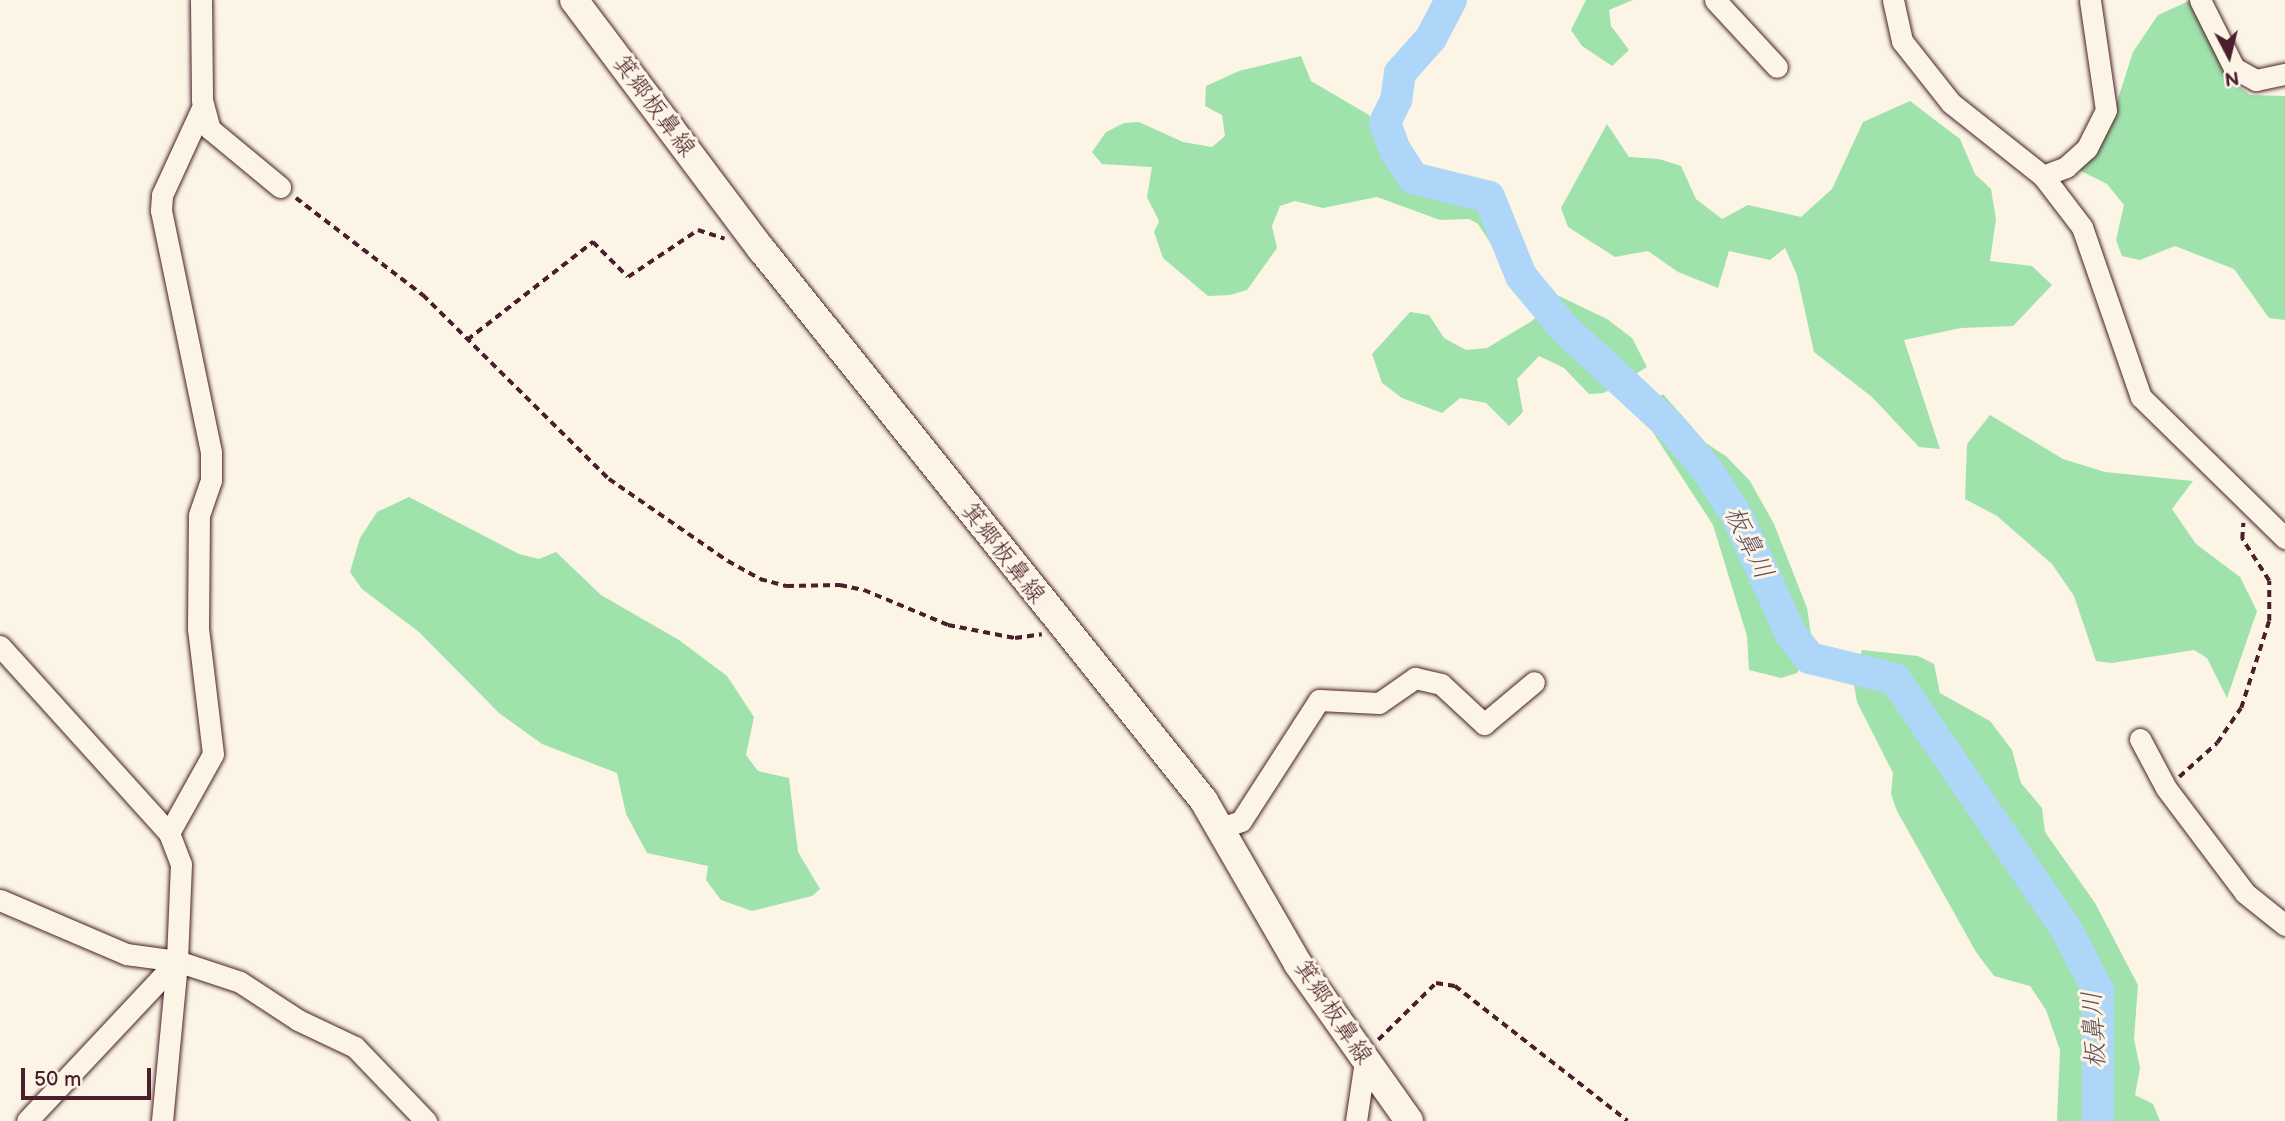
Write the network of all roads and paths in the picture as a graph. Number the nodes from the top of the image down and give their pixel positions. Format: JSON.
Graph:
{"nodes":[{"id":1,"x":201,"y":0,"type":"edge"},
{"id":2,"x":574,"y":0,"type":"edge"},
{"id":3,"x":1714,"y":0,"type":"edge"},
{"id":4,"x":1893,"y":0,"type":"edge"},
{"id":5,"x":2090,"y":0,"type":"edge"},
{"id":6,"x":2200,"y":0,"type":"edge"},
{"id":7,"x":1777,"y":67,"type":"dead end"},
{"id":8,"x":2285,"y":74,"type":"edge"},
{"id":9,"x":203,"y":106,"type":"junction"},
{"id":10,"x":2043,"y":176,"type":"junction"},
{"id":11,"x":280,"y":187,"type":"joint"},
{"id":12,"x":754,"y":240,"type":"junction"},
{"id":13,"x":467,"y":340,"type":"junction"},
{"id":14,"x":2252,"y":509,"type":"junction"},
{"id":15,"x":2285,"y":538,"type":"edge"},
{"id":16,"x":1065,"y":631,"type":"junction"},
{"id":17,"x":0,"y":646,"type":"edge"},
{"id":18,"x":1534,"y":682,"type":"dead end"},
{"id":19,"x":2140,"y":739,"type":"dead end"},
{"id":20,"x":2166,"y":788,"type":"junction"},
{"id":21,"x":1221,"y":828,"type":"junction"},
{"id":22,"x":169,"y":833,"type":"junction"},
{"id":23,"x":0,"y":900,"type":"edge"},
{"id":24,"x":2285,"y":925,"type":"edge"},
{"id":25,"x":177,"y":961,"type":"junction"},
{"id":26,"x":1363,"y":1058,"type":"junction"},
{"id":27,"x":27,"y":1121,"type":"edge"},
{"id":28,"x":162,"y":1121,"type":"edge"},
{"id":29,"x":426,"y":1121,"type":"edge"},
{"id":30,"x":1356,"y":1121,"type":"edge"},
{"id":31,"x":1409,"y":1121,"type":"edge"},
{"id":32,"x":1628,"y":1121,"type":"edge"}],
"edges":[{"from":1,"to":9,"type":"street"},
{"from":2,"to":12,"type":"main road","name":"箕郷板鼻線"},
{"from":3,"to":7,"type":"street"},
{"from":4,"to":10,"type":"street"},
{"from":5,"to":10,"type":"street"},
{"from":6,"to":8,"type":"street"},
{"from":9,"to":11,"type":"street"},
{"from":9,"to":22,"type":"street"},
{"from":10,"to":14,"type":"street"},
{"from":11,"to":13,"type":"path"},
{"from":12,"to":13,"type":"path"},
{"from":12,"to":16,"type":"main road","name":"箕郷板鼻線"},
{"from":13,"to":16,"type":"path"},
{"from":14,"to":15,"type":"street"},
{"from":14,"to":20,"type":"path"},
{"from":16,"to":21,"type":"main road","name":"箕郷板鼻線"},
{"from":17,"to":22,"type":"street"},
{"from":18,"to":21,"type":"street"},
{"from":19,"to":20,"type":"street"},
{"from":20,"to":24,"type":"street"},
{"from":21,"to":26,"type":"main road","name":"箕郷板鼻線"},
{"from":22,"to":25,"type":"street"},
{"from":23,"to":25,"type":"street"},
{"from":25,"to":27,"type":"street"},
{"from":25,"to":28,"type":"street"},
{"from":25,"to":29,"type":"street"},
{"from":26,"to":30,"type":"street"},
{"from":26,"to":31,"type":"main road","name":"箕郷板鼻線"},
{"from":26,"to":32,"type":"path"}]}
